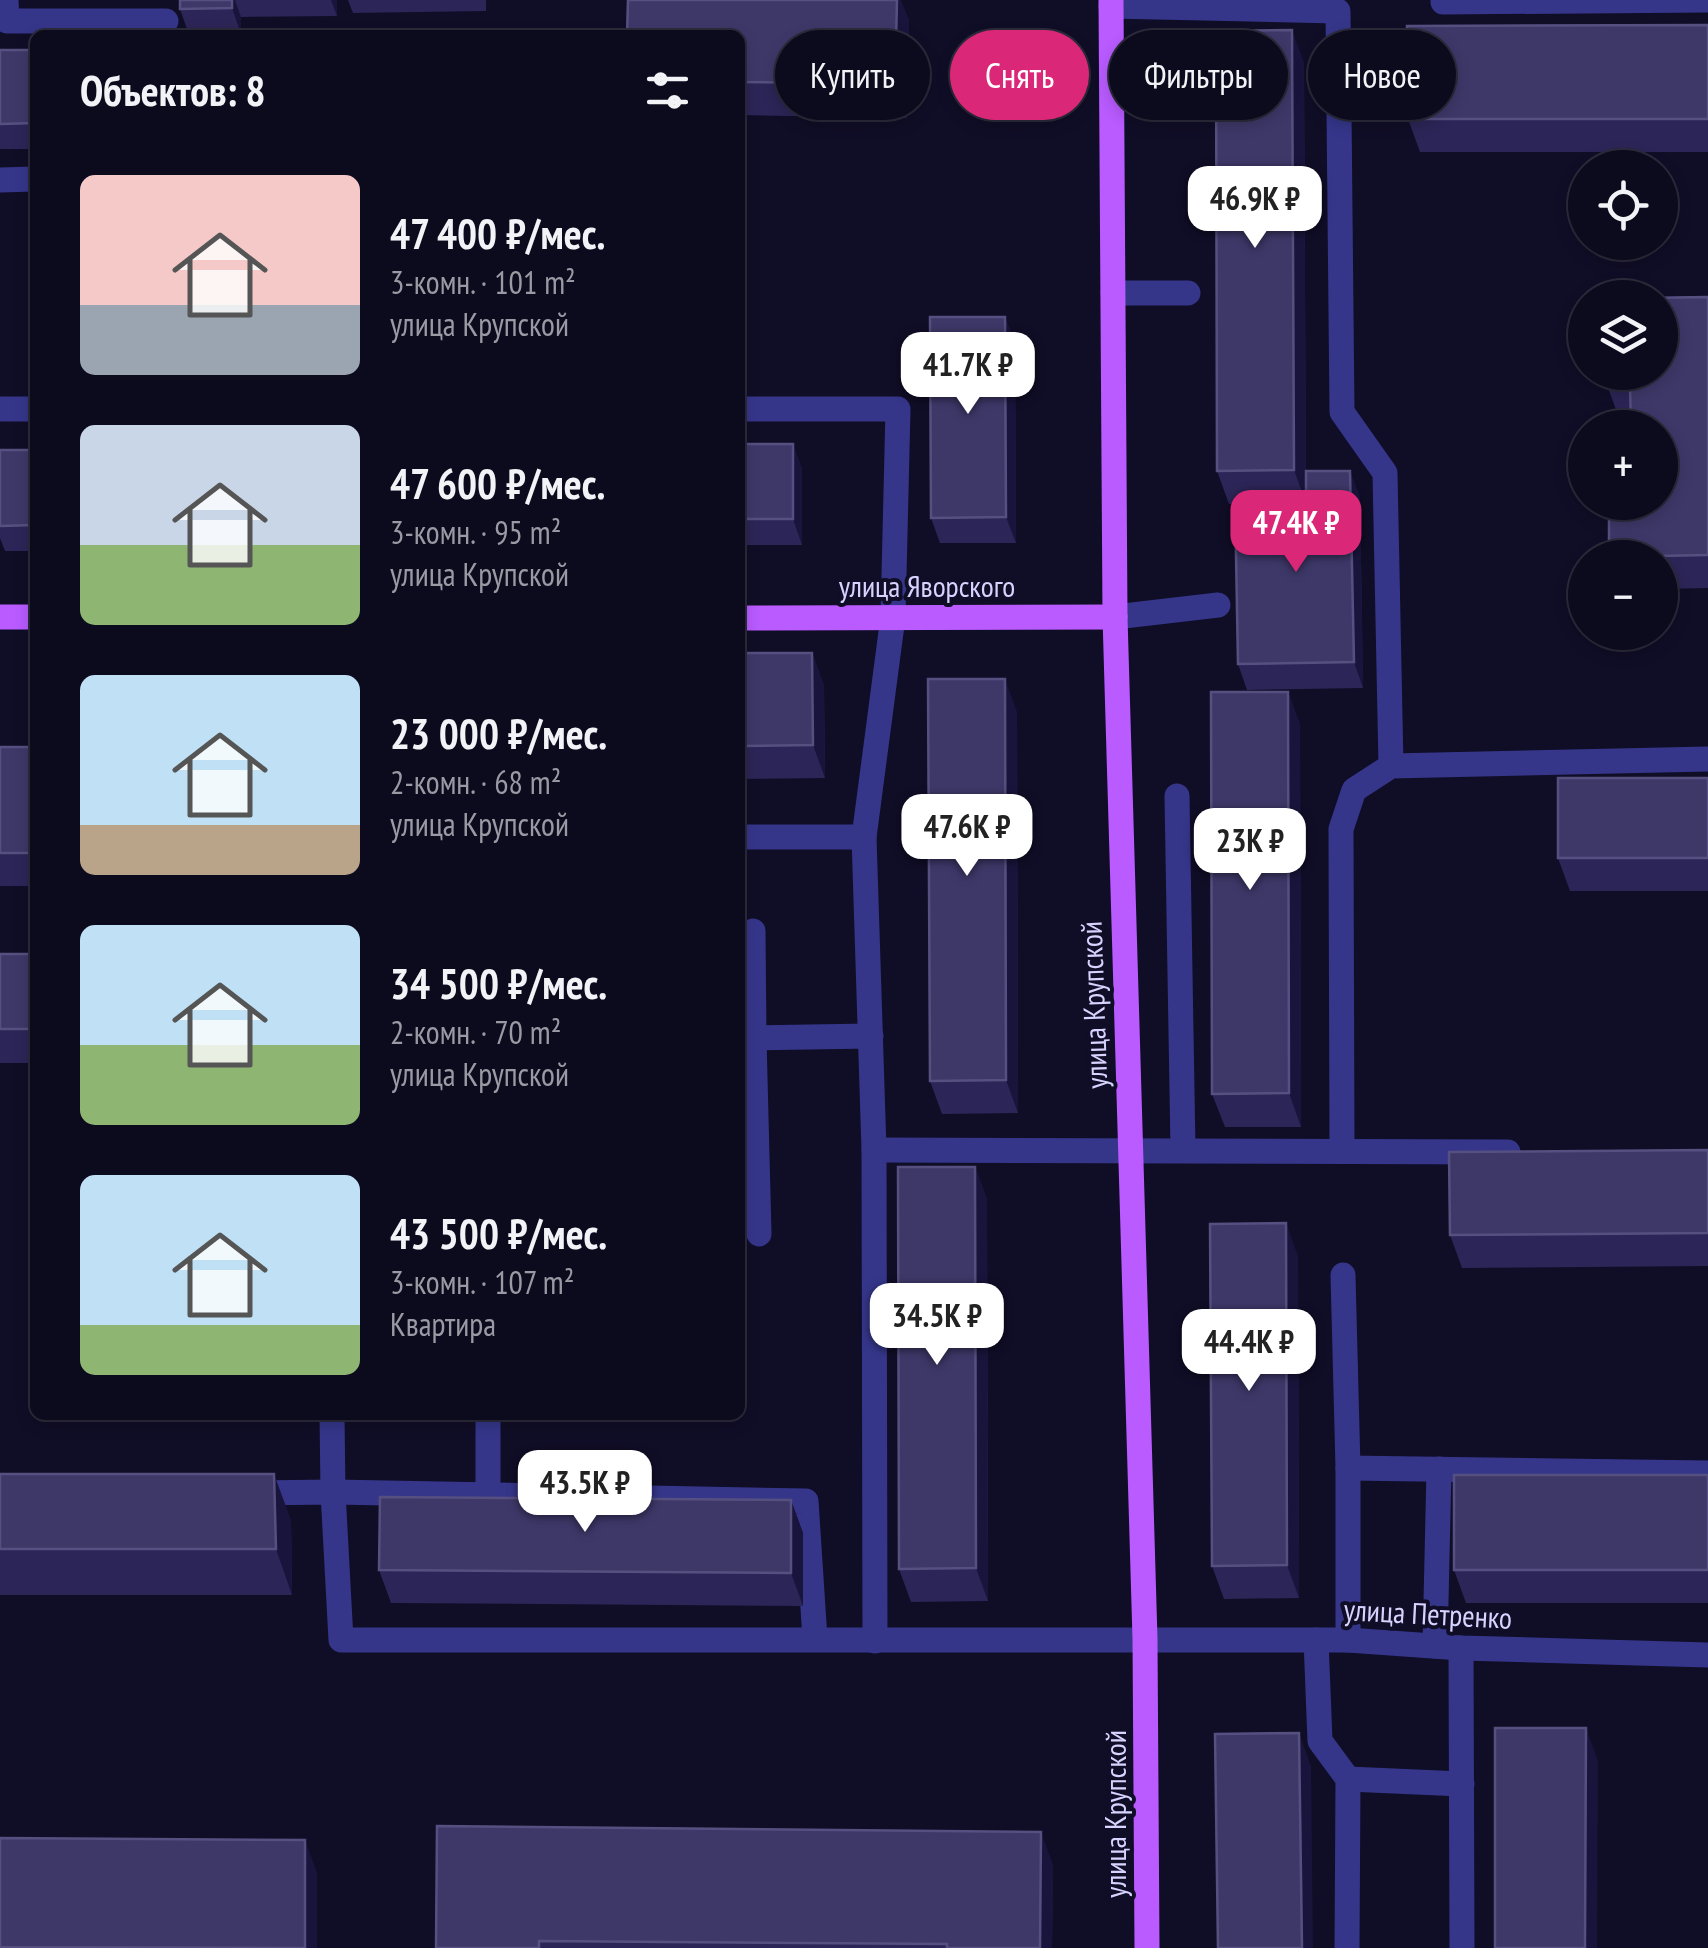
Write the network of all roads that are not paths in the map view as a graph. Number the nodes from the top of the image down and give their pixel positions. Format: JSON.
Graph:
{"nodes":[{"id":1,"x":6,"y":0,"type":"edge"},
{"id":2,"x":1708,"y":0,"type":"edge"},
{"id":3,"x":1444,"y":2,"type":"edge"},
{"id":4,"x":1112,"y":3,"type":"edge"},
{"id":5,"x":166,"y":19,"type":"edge"},
{"id":6,"x":0,"y":180,"type":"edge"},
{"id":7,"x":30,"y":180,"type":"edge"},
{"id":8,"x":1113,"y":293,"type":"junction"},
{"id":9,"x":1188,"y":293,"type":"dead end"},
{"id":10,"x":0,"y":409,"type":"edge"},
{"id":11,"x":30,"y":409,"type":"edge"},
{"id":12,"x":745,"y":409,"type":"edge"},
{"id":13,"x":1218,"y":605,"type":"dead end"},
{"id":14,"x":0,"y":616,"type":"edge"},
{"id":15,"x":30,"y":617,"type":"edge"},
{"id":16,"x":893,"y":617,"type":"junction"},
{"id":17,"x":1115,"y":617,"type":"junction"},
{"id":18,"x":745,"y":618,"type":"edge"},
{"id":19,"x":1708,"y":759,"type":"edge"},
{"id":20,"x":1391,"y":766,"type":"junction"},
{"id":21,"x":1178,"y":796,"type":"dead end"},
{"id":22,"x":864,"y":836,"type":"junction"},
{"id":23,"x":745,"y":837,"type":"edge"},
{"id":24,"x":753,"y":930,"type":"dead end"},
{"id":25,"x":870,"y":1036,"type":"junction"},
{"id":26,"x":754,"y":1038,"type":"junction"},
{"id":27,"x":874,"y":1150,"type":"junction"},
{"id":28,"x":1129,"y":1150,"type":"junction"},
{"id":29,"x":1183,"y":1150,"type":"junction"},
{"id":30,"x":1342,"y":1150,"type":"junction"},
{"id":31,"x":1528,"y":1152,"type":"edge"},
{"id":32,"x":760,"y":1234,"type":"dead end"},
{"id":33,"x":1343,"y":1276,"type":"dead end"},
{"id":34,"x":332,"y":1420,"type":"edge"},
{"id":35,"x":488,"y":1420,"type":"edge"},
{"id":36,"x":1348,"y":1468,"type":"junction"},
{"id":37,"x":1439,"y":1469,"type":"junction"},
{"id":38,"x":1708,"y":1472,"type":"edge"},
{"id":39,"x":333,"y":1492,"type":"junction"},
{"id":40,"x":219,"y":1493,"type":"edge"},
{"id":41,"x":488,"y":1495,"type":"junction"},
{"id":42,"x":816,"y":1638,"type":"junction"},
{"id":43,"x":1144,"y":1639,"type":"junction"},
{"id":44,"x":875,"y":1640,"type":"junction"},
{"id":45,"x":1316,"y":1640,"type":"junction"},
{"id":46,"x":1348,"y":1640,"type":"junction"},
{"id":47,"x":1448,"y":1647,"type":"junction"},
{"id":48,"x":1708,"y":1655,"type":"edge"},
{"id":49,"x":1348,"y":1779,"type":"junction"},
{"id":50,"x":1462,"y":1784,"type":"junction"},
{"id":51,"x":1147,"y":1948,"type":"edge"},
{"id":52,"x":1347,"y":1948,"type":"edge"},
{"id":53,"x":1462,"y":1948,"type":"edge"}],
"edges":[{"from":1,"to":5,"type":"street"},
{"from":2,"to":3,"type":"street"},
{"from":4,"to":8,"type":"main road","name":"улица Крупской"},
{"from":4,"to":20,"type":"street"},
{"from":6,"to":7,"type":"street"},
{"from":8,"to":9,"type":"street"},
{"from":8,"to":17,"type":"main road","name":"улица Крупской"},
{"from":10,"to":11,"type":"street"},
{"from":12,"to":16,"type":"street"},
{"from":13,"to":17,"type":"street"},
{"from":14,"to":15,"type":"main road"},
{"from":16,"to":17,"type":"main road","name":"улица Яворского"},
{"from":16,"to":18,"type":"main road","name":"улица Яворского"},
{"from":16,"to":22,"type":"street"},
{"from":17,"to":28,"type":"main road","name":"улица Крупской"},
{"from":19,"to":20,"type":"street"},
{"from":20,"to":30,"type":"street"},
{"from":21,"to":29,"type":"street"},
{"from":22,"to":23,"type":"street"},
{"from":22,"to":25,"type":"street"},
{"from":24,"to":26,"type":"street"},
{"from":25,"to":26,"type":"street"},
{"from":25,"to":27,"type":"street"},
{"from":26,"to":32,"type":"street"},
{"from":27,"to":28,"type":"street"},
{"from":27,"to":44,"type":"street"},
{"from":28,"to":29,"type":"street"},
{"from":28,"to":43,"type":"main road","name":"улица Крупской"},
{"from":29,"to":30,"type":"street"},
{"from":30,"to":31,"type":"street"},
{"from":33,"to":36,"type":"street"},
{"from":34,"to":39,"type":"street"},
{"from":35,"to":41,"type":"street"},
{"from":36,"to":37,"type":"street"},
{"from":36,"to":46,"type":"street"},
{"from":37,"to":38,"type":"street"},
{"from":37,"to":47,"type":"street"},
{"from":39,"to":40,"type":"street"},
{"from":39,"to":41,"type":"street"},
{"from":39,"to":42,"type":"street","name":"улица Петренко"},
{"from":41,"to":42,"type":"street"},
{"from":42,"to":44,"type":"street","name":"улица Петренко"},
{"from":43,"to":44,"type":"street","name":"улица Петренко"},
{"from":43,"to":45,"type":"street","name":"улица Петренко"},
{"from":43,"to":51,"type":"main road","name":"улица Крупской"},
{"from":45,"to":46,"type":"street","name":"улица Петренко"},
{"from":45,"to":49,"type":"street"},
{"from":46,"to":47,"type":"street","name":"улица Петренко"},
{"from":47,"to":48,"type":"street","name":"улица Петренко"},
{"from":47,"to":50,"type":"street"},
{"from":49,"to":50,"type":"street"},
{"from":49,"to":52,"type":"street"},
{"from":50,"to":53,"type":"street"}]}
